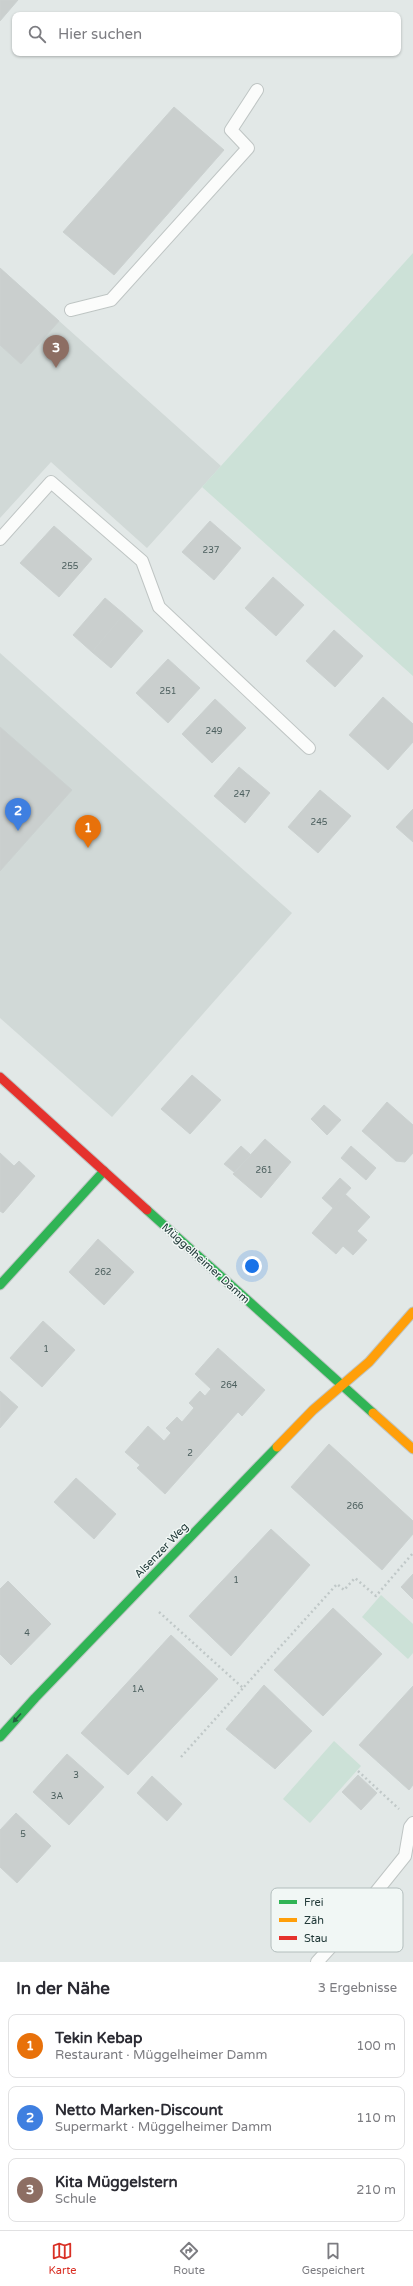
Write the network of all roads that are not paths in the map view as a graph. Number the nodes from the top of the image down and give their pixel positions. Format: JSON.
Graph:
{"nodes":[{"id":1,"x":257,"y":90,"type":"dead end"},
{"id":2,"x":71,"y":310,"type":"dead end"},
{"id":3,"x":0,"y":540,"type":"edge"},
{"id":4,"x":309,"y":748,"type":"dead end"},
{"id":5,"x":0,"y":1077,"type":"edge"},
{"id":6,"x":104,"y":1171,"type":"junction"},
{"id":7,"x":0,"y":1285,"type":"edge"},
{"id":8,"x":413,"y":1312,"type":"edge"},
{"id":9,"x":343,"y":1384,"type":"junction"},
{"id":10,"x":413,"y":1449,"type":"edge"},
{"id":11,"x":0,"y":1737,"type":"edge"},
{"id":12,"x":413,"y":1823,"type":"edge"},
{"id":13,"x":379,"y":1888,"type":"edge"},
{"id":14,"x":326,"y":1952,"type":"edge"},
{"id":15,"x":317,"y":1962,"type":"edge"}],
"edges":[{"from":1,"to":2,"type":"lane"},
{"from":3,"to":4,"type":"lane"},
{"from":5,"to":6,"type":"street","name":"Müggelheimer Damm"},
{"from":6,"to":7,"type":"street"},
{"from":6,"to":9,"type":"street","name":"Müggelheimer Damm"},
{"from":8,"to":9,"type":"street","name":"Alsenzer Weg"},
{"from":9,"to":10,"type":"street","name":"Müggelheimer Damm"},
{"from":9,"to":11,"type":"street","name":"Alsenzer Weg","one_way":true},
{"from":12,"to":13,"type":"lane"},
{"from":14,"to":15,"type":"lane"}]}
